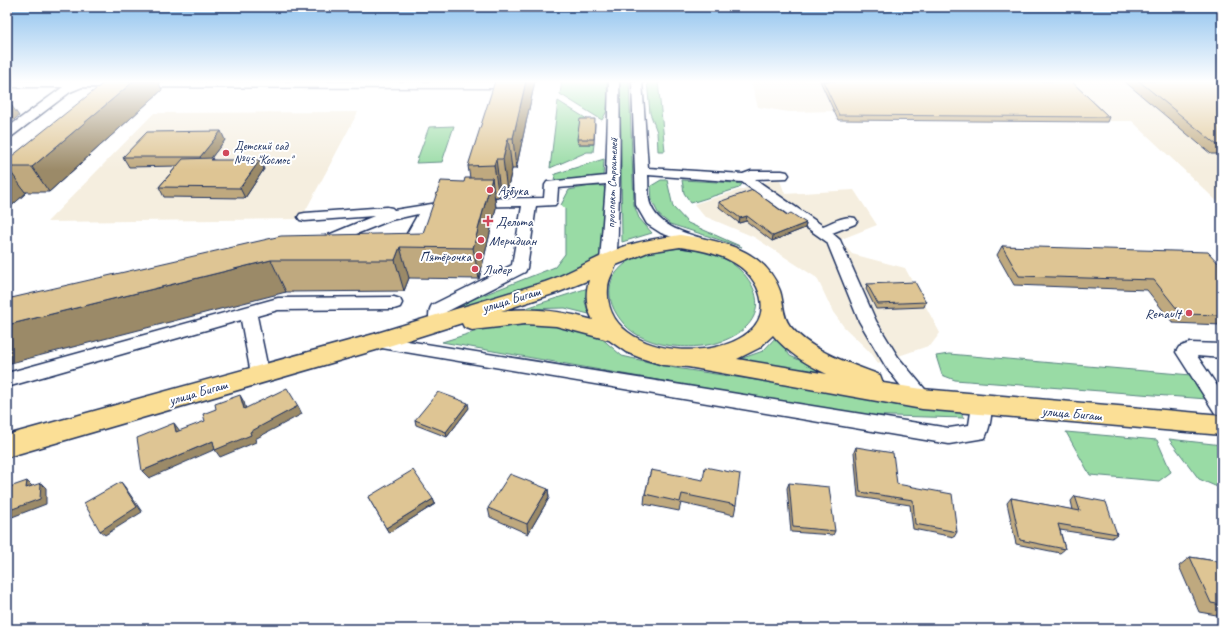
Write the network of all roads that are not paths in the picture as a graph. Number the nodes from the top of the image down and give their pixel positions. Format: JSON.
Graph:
{"nodes":[{"id":1,"x":38,"y":111,"type":"edge"},
{"id":2,"x":614,"y":111,"type":"edge"},
{"id":3,"x":638,"y":111,"type":"edge"},
{"id":4,"x":7,"y":134,"type":"edge"},
{"id":5,"x":720,"y":161,"type":"dead end"},
{"id":6,"x":641,"y":171,"type":"junction"},
{"id":7,"x":748,"y":172,"type":"junction"},
{"id":8,"x":782,"y":175,"type":"dead end"},
{"id":9,"x":723,"y":176,"type":"junction"},
{"id":10,"x":613,"y":178,"type":"junction"},
{"id":11,"x":467,"y":188,"type":"edge"},
{"id":12,"x":530,"y":202,"type":"junction"},
{"id":13,"x":463,"y":203,"type":"junction"},
{"id":14,"x":429,"y":208,"type":"junction"},
{"id":15,"x":305,"y":216,"type":"dead end"},
{"id":16,"x":850,"y":221,"type":"dead end"},
{"id":17,"x":821,"y":232,"type":"junction"},
{"id":18,"x":706,"y":244,"type":"junction"},
{"id":19,"x":315,"y":254,"type":"edge"},
{"id":20,"x":388,"y":254,"type":"edge"},
{"id":21,"x":608,"y":261,"type":"junction"},
{"id":22,"x":771,"y":293,"type":"junction"},
{"id":23,"x":394,"y":303,"type":"dead end"},
{"id":24,"x":248,"y":312,"type":"junction"},
{"id":25,"x":438,"y":322,"type":"junction"},
{"id":26,"x":615,"y":334,"type":"junction"},
{"id":27,"x":382,"y":340,"type":"junction"},
{"id":28,"x":1222,"y":351,"type":"edge"},
{"id":29,"x":692,"y":360,"type":"junction"},
{"id":30,"x":260,"y":374,"type":"junction"},
{"id":31,"x":7,"y":380,"type":"edge"},
{"id":32,"x":922,"y":399,"type":"junction"},
{"id":33,"x":982,"y":405,"type":"junction"},
{"id":34,"x":1222,"y":408,"type":"edge"},
{"id":35,"x":1222,"y":425,"type":"edge"},
{"id":36,"x":7,"y":446,"type":"edge"}],
"edges":[{"from":1,"to":4,"type":"street"},
{"from":2,"to":10,"type":"street","name":"проспект Строителей"},
{"from":3,"to":6,"type":"street","name":"проспект Строителей"},
{"from":5,"to":9,"type":"street"},
{"from":6,"to":9,"type":"street"},
{"from":6,"to":18,"type":"street","name":"проспект Строителей"},
{"from":7,"to":8,"type":"street"},
{"from":7,"to":9,"type":"street"},
{"from":7,"to":17,"type":"street"},
{"from":10,"to":12,"type":"street"},
{"from":10,"to":21,"type":"street","name":"проспект Строителей"},
{"from":11,"to":13,"type":"street"},
{"from":12,"to":13,"type":"street"},
{"from":12,"to":25,"type":"street"},
{"from":13,"to":14,"type":"street"},
{"from":14,"to":15,"type":"street"},
{"from":14,"to":19,"type":"street"},
{"from":14,"to":20,"type":"street"},
{"from":16,"to":17,"type":"street"},
{"from":17,"to":32,"type":"street"},
{"from":18,"to":21,"type":"main road","name":"улица Бигаш"},
{"from":18,"to":22,"type":"main road","name":"улица Бигаш"},
{"from":21,"to":25,"type":"main road","name":"улица Бигаш"},
{"from":21,"to":26,"type":"main road"},
{"from":22,"to":29,"type":"main road"},
{"from":22,"to":32,"type":"main road","name":"улица Бигаш"},
{"from":23,"to":24,"type":"street"},
{"from":24,"to":30,"type":"street"},
{"from":24,"to":31,"type":"street"},
{"from":25,"to":27,"type":"main road","name":"улица Бигаш"},
{"from":26,"to":27,"type":"main road","name":"улица Бигаш"},
{"from":26,"to":29,"type":"main road"},
{"from":27,"to":30,"type":"main road","name":"улица Бигаш"},
{"from":27,"to":33,"type":"street"},
{"from":28,"to":34,"type":"street"},
{"from":29,"to":32,"type":"main road","name":"улица Бигаш"},
{"from":30,"to":36,"type":"main road","name":"улица Бигаш"},
{"from":32,"to":33,"type":"main road","name":"улица Бигаш"},
{"from":33,"to":35,"type":"main road","name":"улица Бигаш"}]}
